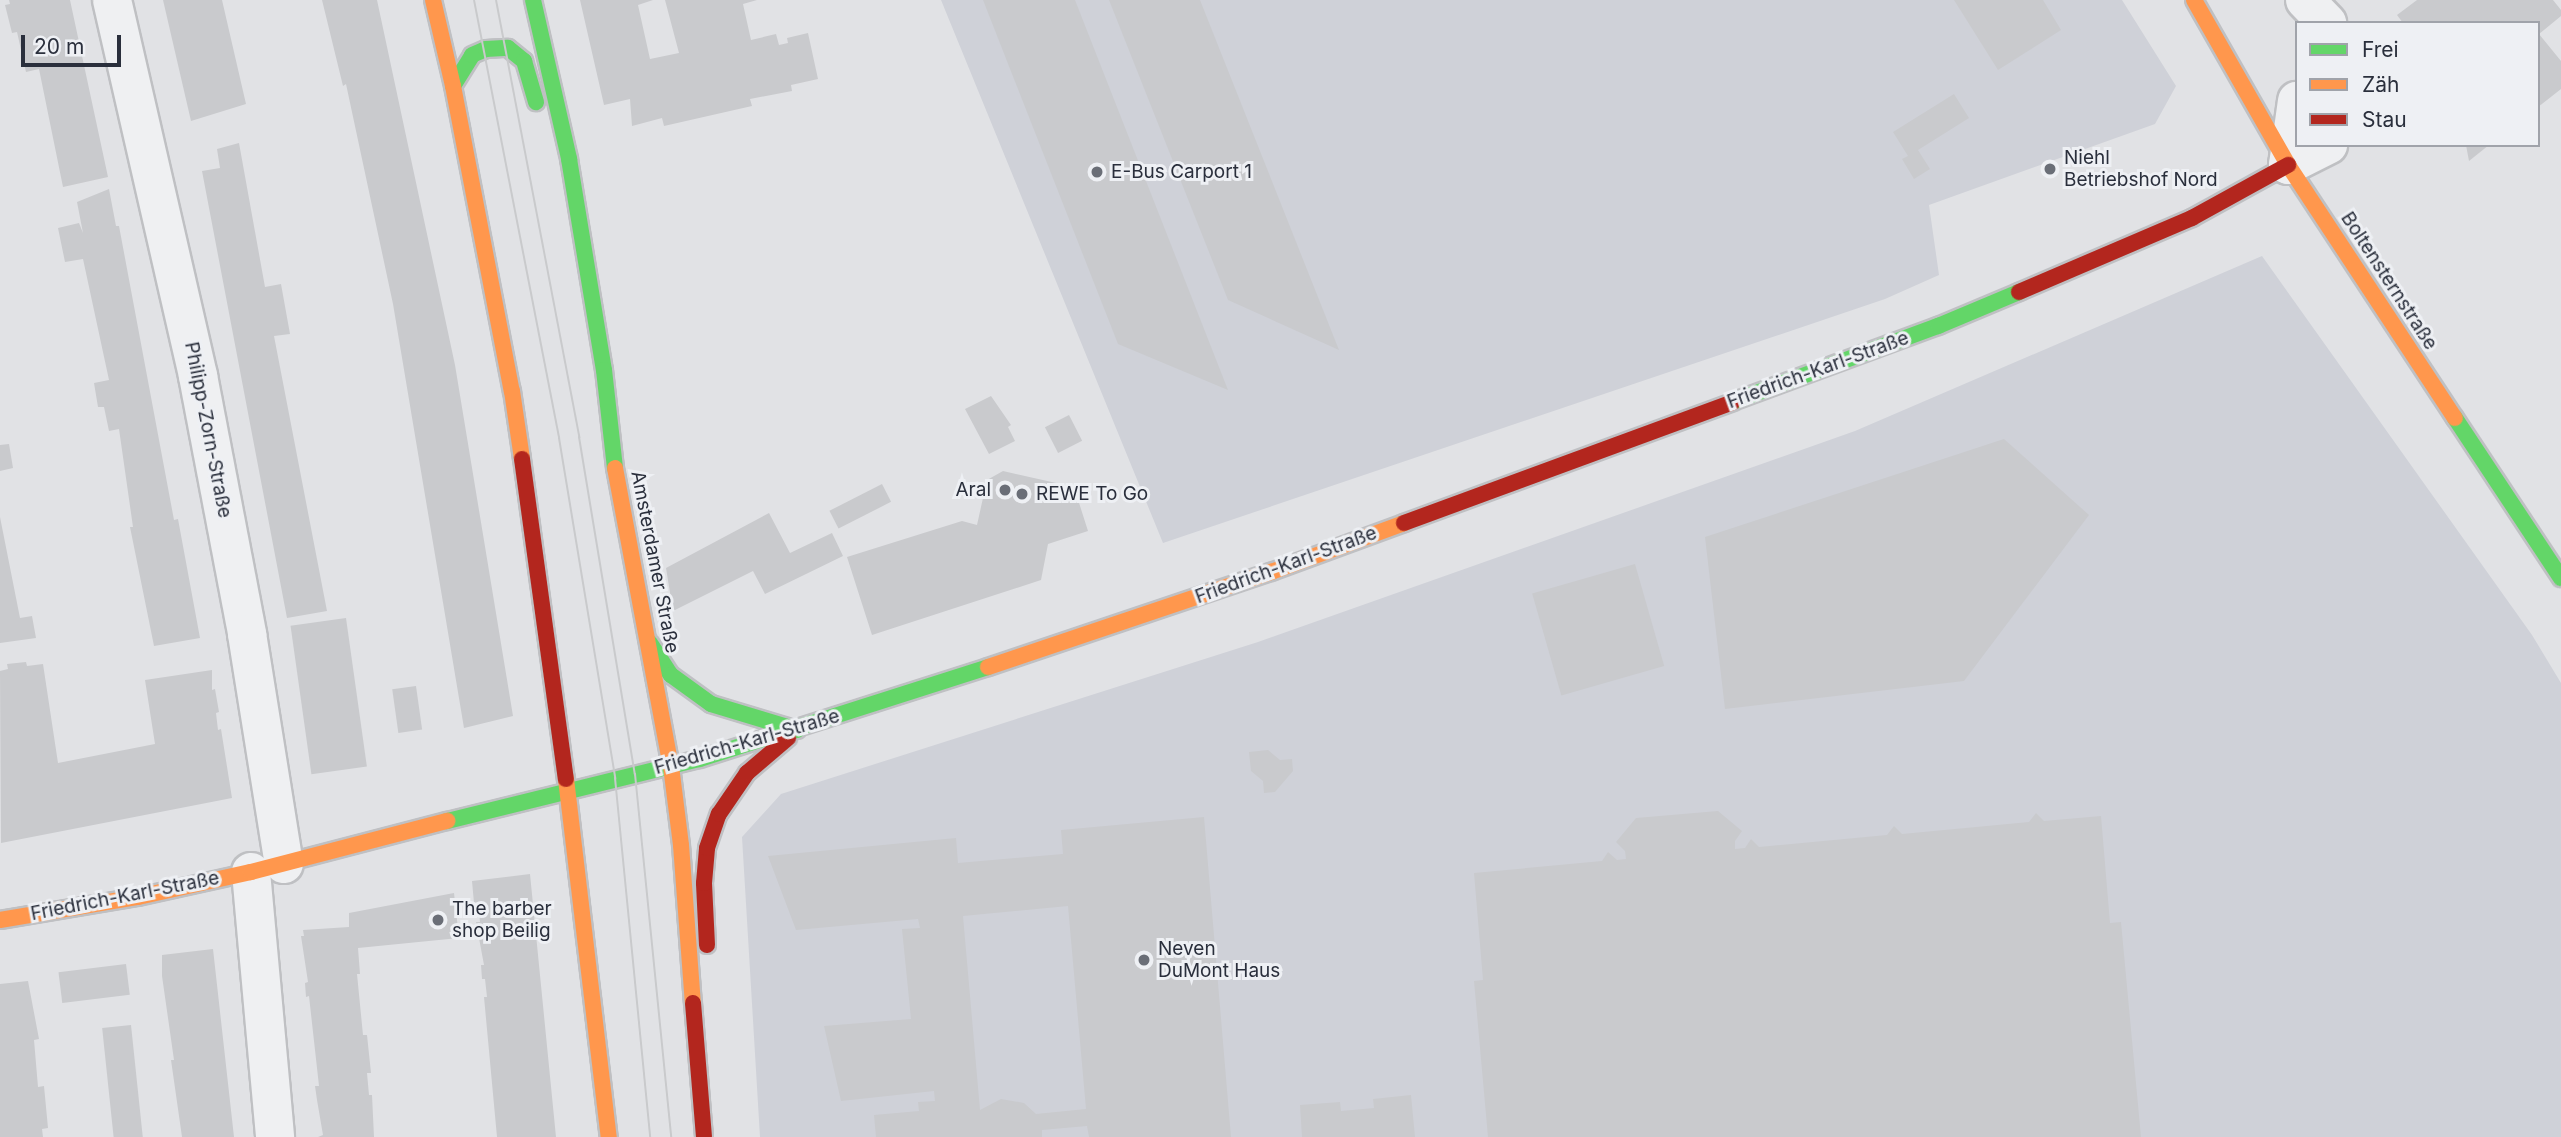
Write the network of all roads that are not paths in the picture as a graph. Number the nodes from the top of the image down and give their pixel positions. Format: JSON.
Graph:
{"nodes":[{"id":1,"x":112,"y":0,"type":"edge"},
{"id":2,"x":433,"y":0,"type":"edge"},
{"id":3,"x":533,"y":0,"type":"edge"},
{"id":4,"x":2194,"y":0,"type":"edge"},
{"id":5,"x":2305,"y":0,"type":"edge"},
{"id":6,"x":2306,"y":21,"type":"edge"},
{"id":7,"x":2325,"y":21,"type":"edge"},
{"id":8,"x":453,"y":86,"type":"junction"},
{"id":9,"x":2295,"y":114,"type":"edge"},
{"id":10,"x":2324,"y":147,"type":"edge"},
{"id":11,"x":569,"y":159,"type":"junction"},
{"id":12,"x":2288,"y":165,"type":"junction"},
{"id":13,"x":2561,"y":578,"type":"edge"},
{"id":14,"x":650,"y":643,"type":"junction"},
{"id":15,"x":797,"y":730,"type":"junction"},
{"id":16,"x":671,"y":766,"type":"junction"},
{"id":17,"x":568,"y":790,"type":"junction"},
{"id":18,"x":267,"y":868,"type":"junction"},
{"id":19,"x":0,"y":920,"type":"edge"},
{"id":20,"x":708,"y":960,"type":"dead end"},
{"id":21,"x":709,"y":985,"type":"dead end"},
{"id":22,"x":695,"y":1018,"type":"junction"},
{"id":23,"x":275,"y":1137,"type":"edge"},
{"id":24,"x":609,"y":1137,"type":"edge"},
{"id":25,"x":704,"y":1137,"type":"edge"}],
"edges":[{"from":1,"to":18,"type":"street","name":"Philipp-Zorn-Straße"},
{"from":2,"to":8,"type":"main road"},
{"from":3,"to":11,"type":"main road","name":"Amsterdamer Straße"},
{"from":4,"to":12,"type":"main road","name":"Boltensternstraße"},
{"from":5,"to":6,"type":"street"},
{"from":5,"to":7,"type":"street"},
{"from":8,"to":11,"type":"main road"},
{"from":8,"to":17,"type":"main road"},
{"from":9,"to":12,"type":"street"},
{"from":10,"to":12,"type":"street"},
{"from":11,"to":14,"type":"main road","name":"Amsterdamer Straße"},
{"from":12,"to":13,"type":"main road","name":"Boltensternstraße"},
{"from":12,"to":15,"type":"main road","name":"Friedrich-Karl-Straße"},
{"from":14,"to":15,"type":"main road"},
{"from":14,"to":16,"type":"main road","name":"Amsterdamer Straße"},
{"from":15,"to":16,"type":"main road","name":"Friedrich-Karl-Straße"},
{"from":15,"to":20,"type":"main road"},
{"from":16,"to":17,"type":"main road","name":"Friedrich-Karl-Straße"},
{"from":16,"to":22,"type":"main road","name":"Amsterdamer Straße"},
{"from":17,"to":18,"type":"main road","name":"Friedrich-Karl-Straße"},
{"from":17,"to":24,"type":"main road"},
{"from":18,"to":19,"type":"main road","name":"Friedrich-Karl-Straße"},
{"from":18,"to":23,"type":"street"},
{"from":21,"to":22,"type":"main road"},
{"from":22,"to":25,"type":"main road","name":"Amsterdamer Straße"}]}
